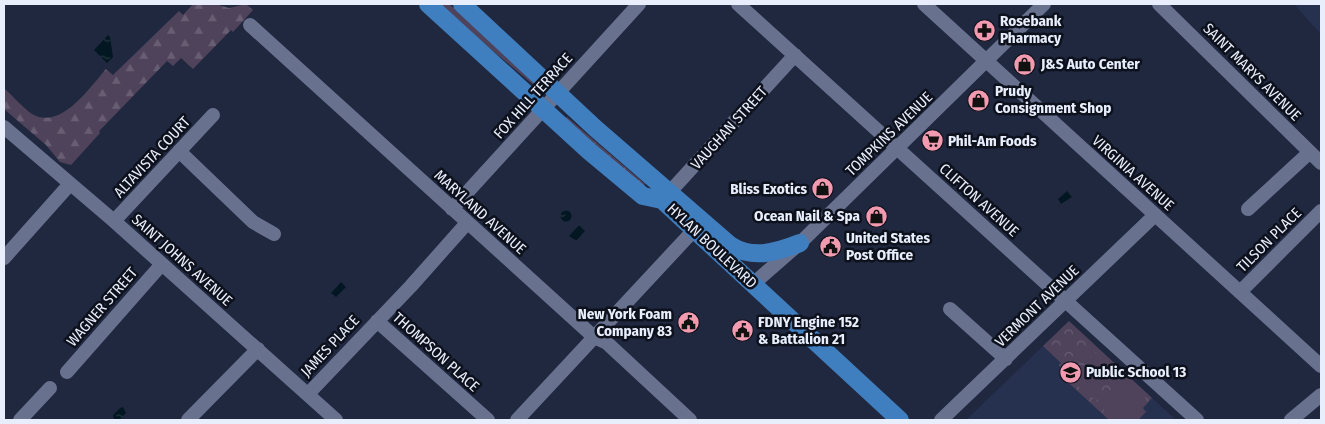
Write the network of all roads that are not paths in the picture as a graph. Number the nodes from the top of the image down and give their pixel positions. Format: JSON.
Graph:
{"nodes":[{"id":1,"x":428,"y":4,"type":"edge"},
{"id":2,"x":462,"y":4,"type":"edge"},
{"id":3,"x":639,"y":4,"type":"edge"},
{"id":4,"x":738,"y":4,"type":"edge"},
{"id":5,"x":924,"y":4,"type":"edge"},
{"id":6,"x":1044,"y":4,"type":"edge"},
{"id":7,"x":1159,"y":4,"type":"edge"},
{"id":8,"x":250,"y":25,"type":"dead end"},
{"id":9,"x":795,"y":55,"type":"junction"},
{"id":10,"x":986,"y":61,"type":"junction"},
{"id":11,"x":557,"y":93,"type":"junction"},
{"id":12,"x":544,"y":109,"type":"junction"},
{"id":13,"x":213,"y":115,"type":"dead end"},
{"id":14,"x":4,"y":127,"type":"edge"},
{"id":15,"x":898,"y":148,"type":"junction"},
{"id":16,"x":179,"y":152,"type":"junction"},
{"id":17,"x":1310,"y":152,"type":"junction"},
{"id":18,"x":1321,"y":163,"type":"edge"},
{"id":19,"x":70,"y":184,"type":"junction"},
{"id":20,"x":665,"y":197,"type":"junction"},
{"id":21,"x":452,"y":209,"type":"junction"},
{"id":22,"x":1248,"y":209,"type":"dead end"},
{"id":23,"x":1321,"y":211,"type":"edge"},
{"id":24,"x":1155,"y":215,"type":"junction"},
{"id":25,"x":114,"y":221,"type":"junction"},
{"id":26,"x":467,"y":223,"type":"junction"},
{"id":27,"x":694,"y":230,"type":"junction"},
{"id":28,"x":274,"y":234,"type":"dead end"},
{"id":29,"x":800,"y":243,"type":"junction"},
{"id":30,"x":4,"y":258,"type":"edge"},
{"id":31,"x":162,"y":264,"type":"junction"},
{"id":32,"x":753,"y":284,"type":"junction"},
{"id":33,"x":1240,"y":292,"type":"junction"},
{"id":34,"x":1065,"y":301,"type":"junction"},
{"id":35,"x":950,"y":309,"type":"dead end"},
{"id":36,"x":377,"y":320,"type":"junction"},
{"id":37,"x":594,"y":337,"type":"junction"},
{"id":38,"x":258,"y":349,"type":"junction"},
{"id":39,"x":1006,"y":359,"type":"junction"},
{"id":40,"x":1321,"y":366,"type":"edge"},
{"id":41,"x":67,"y":372,"type":"dead end"},
{"id":42,"x":50,"y":388,"type":"dead end"},
{"id":43,"x":308,"y":394,"type":"junction"},
{"id":44,"x":1321,"y":395,"type":"edge"},
{"id":45,"x":20,"y":420,"type":"edge"},
{"id":46,"x":188,"y":420,"type":"edge"},
{"id":47,"x":336,"y":420,"type":"edge"},
{"id":48,"x":488,"y":420,"type":"edge"},
{"id":49,"x":518,"y":420,"type":"edge"},
{"id":50,"x":690,"y":420,"type":"edge"},
{"id":51,"x":900,"y":420,"type":"edge"},
{"id":52,"x":941,"y":420,"type":"edge"},
{"id":53,"x":1197,"y":420,"type":"edge"},
{"id":54,"x":1291,"y":420,"type":"edge"}],
"edges":[{"from":1,"to":12,"type":"main road","name":"HYLAN BOULEVARD"},
{"from":2,"to":11,"type":"main road","name":"HYLAN BOULEVARD"},
{"from":3,"to":11,"type":"street","name":"FOX HILL TERRACE"},
{"from":4,"to":9,"type":"street","name":"CLIFTON AVENUE"},
{"from":5,"to":10,"type":"street","name":"VIRGINIA AVENUE"},
{"from":6,"to":10,"type":"street","name":"TOMPKINS AVENUE"},
{"from":7,"to":17,"type":"street","name":"SAINT MARYS AVENUE"},
{"from":8,"to":21,"type":"street","name":"MARYLAND AVENUE"},
{"from":9,"to":15,"type":"street","name":"CLIFTON AVENUE"},
{"from":9,"to":20,"type":"street","name":"VAUGHAN STREET"},
{"from":10,"to":15,"type":"street","name":"TOMPKINS AVENUE"},
{"from":10,"to":24,"type":"street","name":"VIRGINIA AVENUE"},
{"from":11,"to":12,"type":"street","name":"FOX HILL TERRACE"},
{"from":11,"to":20,"type":"main road","name":"HYLAN BOULEVARD"},
{"from":12,"to":20,"type":"main road","name":"HYLAN BOULEVARD"},
{"from":12,"to":21,"type":"street","name":"FOX HILL TERRACE"},
{"from":13,"to":16,"type":"street","name":"ALTAVISTA COURT"},
{"from":14,"to":19,"type":"street","name":"SAINT JOHNS AVENUE"},
{"from":15,"to":29,"type":"street","name":"TOMPKINS AVENUE"},
{"from":15,"to":34,"type":"street","name":"CLIFTON AVENUE"},
{"from":16,"to":25,"type":"street","name":"ALTAVISTA COURT"},
{"from":16,"to":28,"type":"street"},
{"from":17,"to":18,"type":"street","name":"SAINT MARYS AVENUE"},
{"from":17,"to":22,"type":"street"},
{"from":19,"to":25,"type":"street","name":"SAINT JOHNS AVENUE"},
{"from":19,"to":30,"type":"street"},
{"from":20,"to":27,"type":"main road","name":"HYLAN BOULEVARD"},
{"from":20,"to":29,"type":"main road"},
{"from":21,"to":26,"type":"street","name":"MARYLAND AVENUE"},
{"from":23,"to":33,"type":"street","name":"TILSON PLACE"},
{"from":24,"to":33,"type":"street","name":"VIRGINIA AVENUE"},
{"from":24,"to":34,"type":"street","name":"VERMONT AVENUE"},
{"from":25,"to":31,"type":"street","name":"SAINT JOHNS AVENUE"},
{"from":26,"to":36,"type":"street","name":"THOMPSON PLACE"},
{"from":26,"to":37,"type":"street","name":"MARYLAND AVENUE"},
{"from":27,"to":32,"type":"main road","name":"HYLAN BOULEVARD"},
{"from":27,"to":37,"type":"street"},
{"from":29,"to":32,"type":"street","name":"TOMPKINS AVENUE"},
{"from":31,"to":38,"type":"street","name":"SAINT JOHNS AVENUE"},
{"from":31,"to":41,"type":"street","name":"WAGNER STREET"},
{"from":32,"to":51,"type":"main road","name":"HYLAN BOULEVARD"},
{"from":33,"to":40,"type":"street","name":"VIRGINIA AVENUE"},
{"from":34,"to":39,"type":"street","name":"VERMONT AVENUE"},
{"from":34,"to":53,"type":"street","name":"CLIFTON AVENUE"},
{"from":35,"to":39,"type":"street"},
{"from":36,"to":43,"type":"street","name":"JAMES PLACE"},
{"from":36,"to":48,"type":"street","name":"THOMPSON PLACE"},
{"from":37,"to":49,"type":"street"},
{"from":37,"to":50,"type":"street","name":"MARYLAND AVENUE"},
{"from":38,"to":43,"type":"street","name":"SAINT JOHNS AVENUE"},
{"from":38,"to":46,"type":"street"},
{"from":39,"to":52,"type":"street","name":"VERMONT AVENUE"},
{"from":42,"to":45,"type":"street"},
{"from":43,"to":47,"type":"street","name":"SAINT JOHNS AVENUE"},
{"from":44,"to":54,"type":"street"}]}
